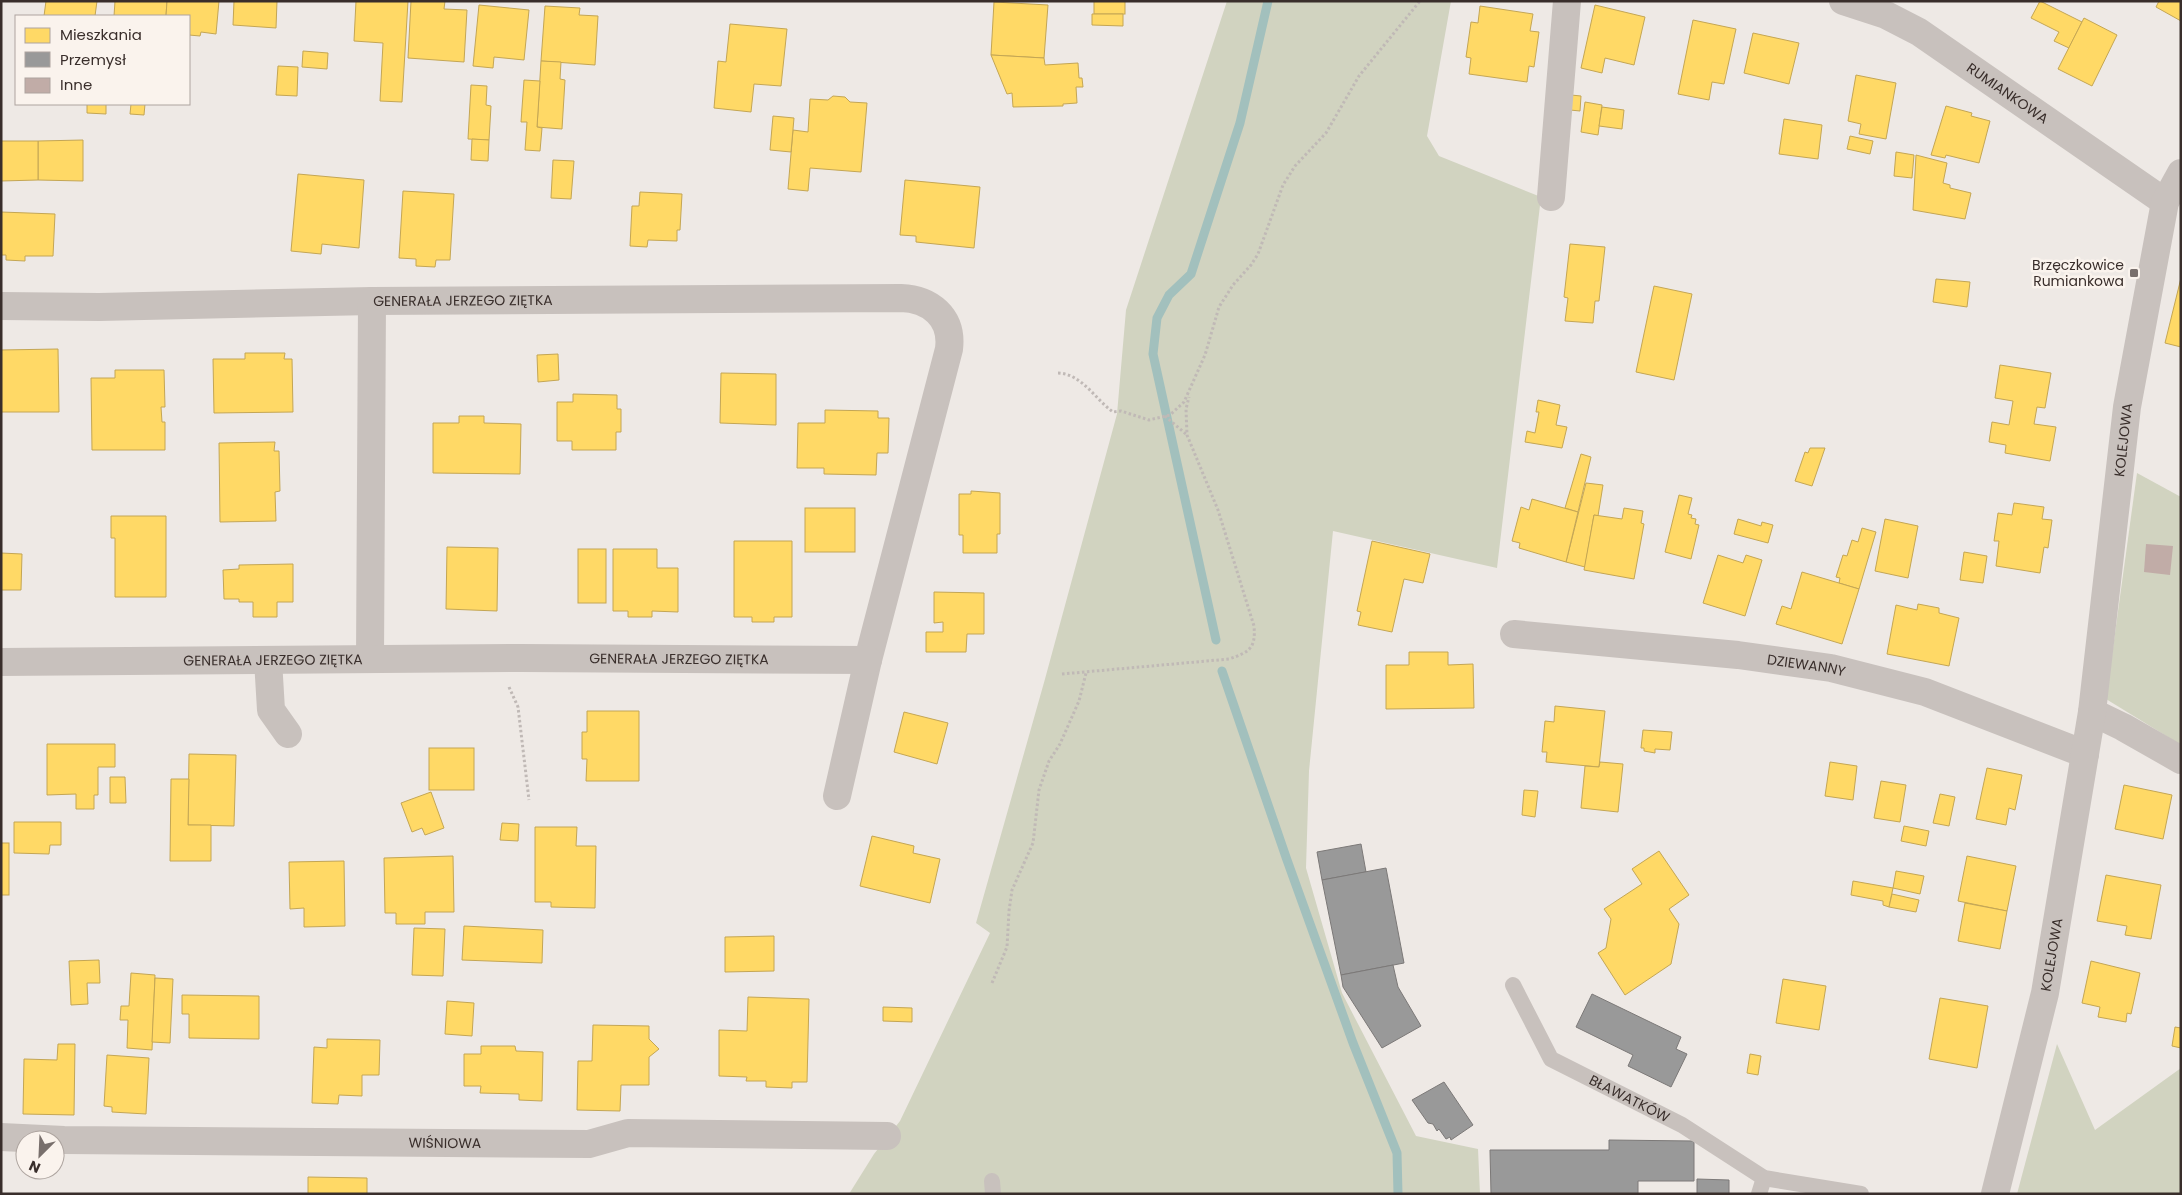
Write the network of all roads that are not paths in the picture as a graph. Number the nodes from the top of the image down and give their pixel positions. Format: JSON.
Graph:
{"nodes":[{"id":1,"x":1567,"y":1,"type":"edge"},
{"id":2,"x":1843,"y":1,"type":"edge"},
{"id":3,"x":2181,"y":173,"type":"edge"},
{"id":4,"x":1551,"y":197,"type":"dead end"},
{"id":5,"x":2165,"y":202,"type":"junction"},
{"id":6,"x":372,"y":301,"type":"junction"},
{"id":7,"x":1,"y":306,"type":"edge"},
{"id":8,"x":1514,"y":634,"type":"dead end"},
{"id":9,"x":370,"y":659,"type":"junction"},
{"id":10,"x":268,"y":660,"type":"junction"},
{"id":11,"x":857,"y":660,"type":"junction"},
{"id":12,"x":1,"y":662,"type":"edge"},
{"id":13,"x":2092,"y":712,"type":"junction"},
{"id":14,"x":288,"y":734,"type":"dead end"},
{"id":15,"x":2085,"y":754,"type":"junction"},
{"id":16,"x":2181,"y":760,"type":"edge"},
{"id":17,"x":837,"y":796,"type":"dead end"},
{"id":18,"x":1513,"y":984,"type":"dead end"},
{"id":19,"x":887,"y":1136,"type":"dead end"},
{"id":20,"x":1,"y":1138,"type":"edge"},
{"id":21,"x":1764,"y":1178,"type":"junction"},
{"id":22,"x":1759,"y":1194,"type":"edge"},
{"id":23,"x":1861,"y":1194,"type":"edge"},
{"id":24,"x":1995,"y":1194,"type":"edge"}],
"edges":[{"from":1,"to":4,"type":"street"},
{"from":2,"to":5,"type":"street","name":"RUMIANKOWA"},
{"from":3,"to":5,"type":"street","name":"KOLEJOWA"},
{"from":5,"to":13,"type":"street","name":"KOLEJOWA"},
{"from":6,"to":7,"type":"street","name":"GENERAŁA JERZEGO ZIĘTKA"},
{"from":6,"to":9,"type":"street"},
{"from":6,"to":11,"type":"street","name":"GENERAŁA JERZEGO ZIĘTKA"},
{"from":8,"to":15,"type":"street","name":"DZIEWANNY"},
{"from":9,"to":10,"type":"street","name":"GENERAŁA JERZEGO ZIĘTKA"},
{"from":9,"to":11,"type":"street","name":"GENERAŁA JERZEGO ZIĘTKA"},
{"from":10,"to":12,"type":"street","name":"GENERAŁA JERZEGO ZIĘTKA"},
{"from":10,"to":14,"type":"street"},
{"from":11,"to":17,"type":"street"},
{"from":13,"to":15,"type":"street","name":"KOLEJOWA"},
{"from":13,"to":16,"type":"street"},
{"from":15,"to":24,"type":"street","name":"KOLEJOWA"},
{"from":18,"to":21,"type":"lane","name":"BŁAWATKÓW"},
{"from":19,"to":20,"type":"street","name":"WIŚNIOWA"},
{"from":21,"to":22,"type":"lane"},
{"from":21,"to":23,"type":"lane"}]}
